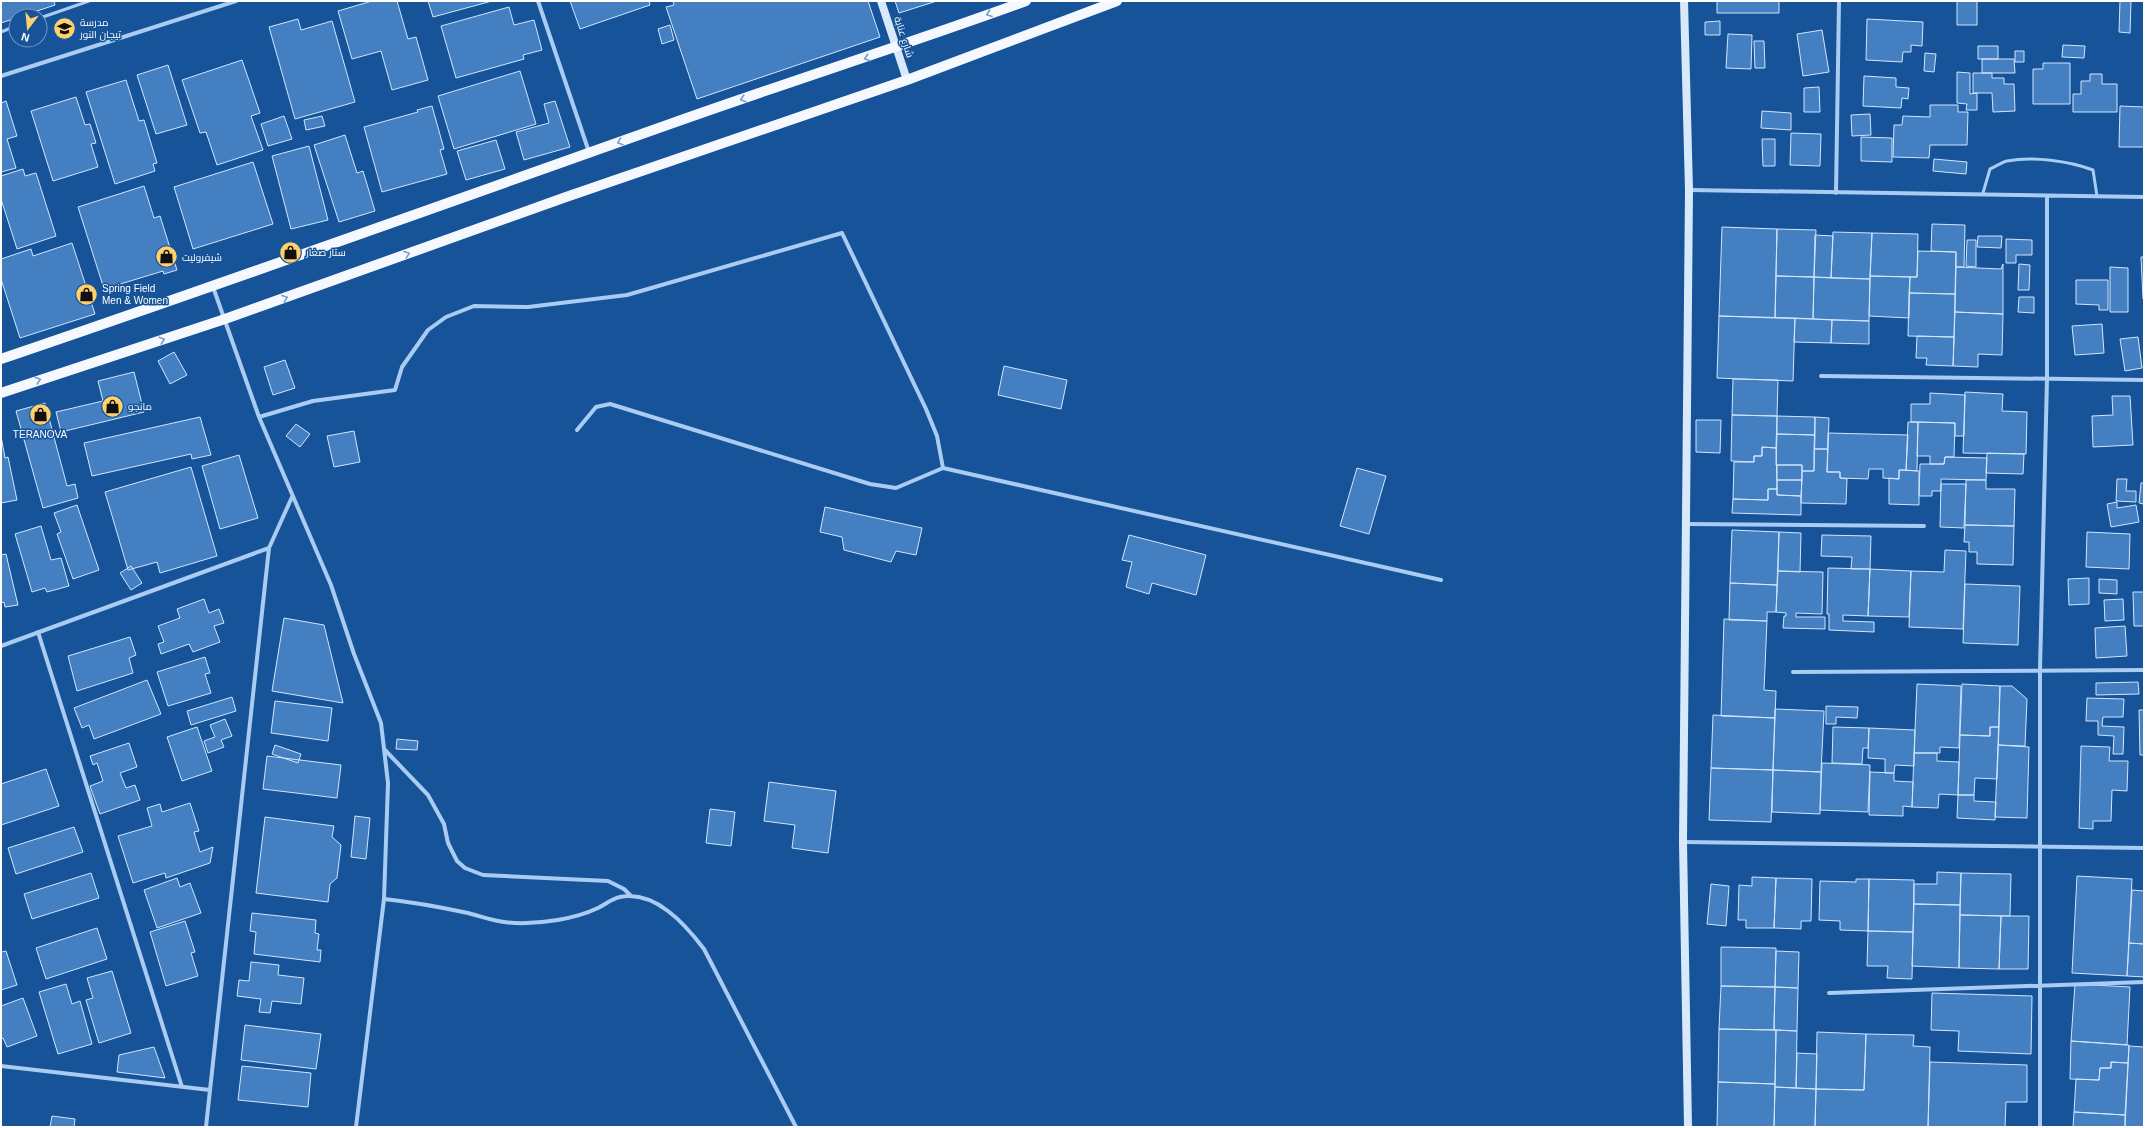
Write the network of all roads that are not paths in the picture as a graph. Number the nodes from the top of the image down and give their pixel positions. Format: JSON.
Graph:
{"nodes":[{"id":1,"x":89,"y":1,"type":"edge"},
{"id":2,"x":219,"y":1,"type":"edge"},
{"id":3,"x":236,"y":1,"type":"edge"},
{"id":4,"x":538,"y":1,"type":"edge"},
{"id":5,"x":881,"y":1,"type":"edge"},
{"id":6,"x":1026,"y":1,"type":"edge"},
{"id":7,"x":1117,"y":1,"type":"edge"},
{"id":8,"x":1684,"y":1,"type":"edge"},
{"id":9,"x":1839,"y":1,"type":"edge"},
{"id":10,"x":220,"y":6,"type":"junction"},
{"id":11,"x":48,"y":15,"type":"edge"},
{"id":12,"x":897,"y":48,"type":"junction"},
{"id":13,"x":1,"y":76,"type":"edge"},
{"id":14,"x":907,"y":80,"type":"junction"},
{"id":15,"x":589,"y":153,"type":"junction"},
{"id":16,"x":1689,"y":190,"type":"junction"},
{"id":17,"x":1836,"y":193,"type":"junction"},
{"id":18,"x":1983,"y":193,"type":"junction"},
{"id":19,"x":2097,"y":196,"type":"junction"},
{"id":20,"x":2047,"y":197,"type":"junction"},
{"id":21,"x":2144,"y":197,"type":"edge"},
{"id":22,"x":213,"y":287,"type":"junction"},
{"id":23,"x":225,"y":320,"type":"junction"},
{"id":24,"x":1,"y":359,"type":"edge"},
{"id":25,"x":1821,"y":376,"type":"dead end"},
{"id":26,"x":2047,"y":379,"type":"junction"},
{"id":27,"x":2144,"y":380,"type":"edge"},
{"id":28,"x":1,"y":392,"type":"edge"},
{"id":29,"x":259,"y":417,"type":"junction"},
{"id":30,"x":577,"y":430,"type":"dead end"},
{"id":31,"x":943,"y":468,"type":"junction"},
{"id":32,"x":292,"y":497,"type":"junction"},
{"id":33,"x":1686,"y":524,"type":"junction"},
{"id":34,"x":1924,"y":526,"type":"dead end"},
{"id":35,"x":269,"y":548,"type":"junction"},
{"id":36,"x":1441,"y":580,"type":"dead end"},
{"id":37,"x":38,"y":632,"type":"junction"},
{"id":38,"x":1,"y":646,"type":"edge"},
{"id":39,"x":2040,"y":670,"type":"junction"},
{"id":40,"x":2144,"y":670,"type":"edge"},
{"id":41,"x":1793,"y":672,"type":"dead end"},
{"id":42,"x":384,"y":749,"type":"junction"},
{"id":43,"x":1683,"y":842,"type":"junction"},
{"id":44,"x":2040,"y":846,"type":"junction"},
{"id":45,"x":2144,"y":848,"type":"edge"},
{"id":46,"x":631,"y":896,"type":"junction"},
{"id":47,"x":384,"y":899,"type":"junction"},
{"id":48,"x":2144,"y":982,"type":"edge"},
{"id":49,"x":2040,"y":984,"type":"junction"},
{"id":50,"x":1829,"y":993,"type":"dead end"},
{"id":51,"x":1,"y":1066,"type":"edge"},
{"id":52,"x":182,"y":1087,"type":"junction"},
{"id":53,"x":210,"y":1090,"type":"junction"},
{"id":54,"x":206,"y":1127,"type":"edge"},
{"id":55,"x":356,"y":1127,"type":"edge"},
{"id":56,"x":796,"y":1127,"type":"edge"},
{"id":57,"x":1688,"y":1127,"type":"edge"},
{"id":58,"x":2040,"y":1127,"type":"edge"}],
"edges":[{"from":1,"to":11,"type":"lane"},
{"from":2,"to":10,"type":"lane"},
{"from":3,"to":10,"type":"street"},
{"from":4,"to":15,"type":"street"},
{"from":5,"to":12,"type":"street","name":"شارع عنابة"},
{"from":6,"to":12,"type":"main road","one_way":true},
{"from":7,"to":14,"type":"main road"},
{"from":8,"to":16,"type":"street"},
{"from":9,"to":17,"type":"street"},
{"from":10,"to":13,"type":"street"},
{"from":12,"to":14,"type":"street","name":"شارع عنابة"},
{"from":12,"to":15,"type":"main road","one_way":true},
{"from":23,"to":14,"type":"main road","one_way":true},
{"from":15,"to":22,"type":"main road"},
{"from":16,"to":17,"type":"street"},
{"from":16,"to":33,"type":"street"},
{"from":17,"to":18,"type":"street"},
{"from":18,"to":19,"type":"lane"},
{"from":18,"to":20,"type":"street"},
{"from":19,"to":20,"type":"street"},
{"from":19,"to":21,"type":"street"},
{"from":20,"to":26,"type":"street"},
{"from":22,"to":23,"type":"street"},
{"from":22,"to":24,"type":"main road"},
{"from":28,"to":23,"type":"main road","one_way":true},
{"from":23,"to":29,"type":"street"},
{"from":25,"to":26,"type":"street"},
{"from":26,"to":27,"type":"street"},
{"from":26,"to":39,"type":"street"},
{"from":29,"to":31,"type":"street"},
{"from":29,"to":32,"type":"street"},
{"from":30,"to":31,"type":"street"},
{"from":31,"to":36,"type":"street"},
{"from":32,"to":35,"type":"street"},
{"from":32,"to":42,"type":"street"},
{"from":33,"to":34,"type":"street"},
{"from":33,"to":43,"type":"street"},
{"from":35,"to":37,"type":"street"},
{"from":35,"to":53,"type":"street"},
{"from":37,"to":38,"type":"street"},
{"from":37,"to":52,"type":"street"},
{"from":39,"to":40,"type":"street"},
{"from":39,"to":41,"type":"street"},
{"from":39,"to":44,"type":"street"},
{"from":42,"to":46,"type":"street"},
{"from":42,"to":47,"type":"street"},
{"from":43,"to":44,"type":"street"},
{"from":43,"to":57,"type":"street"},
{"from":44,"to":45,"type":"street"},
{"from":44,"to":49,"type":"street"},
{"from":46,"to":47,"type":"street"},
{"from":46,"to":56,"type":"street"},
{"from":47,"to":55,"type":"street"},
{"from":48,"to":49,"type":"street"},
{"from":49,"to":50,"type":"street"},
{"from":49,"to":58,"type":"street"},
{"from":51,"to":52,"type":"street"},
{"from":52,"to":53,"type":"street"},
{"from":53,"to":54,"type":"street"}]}
